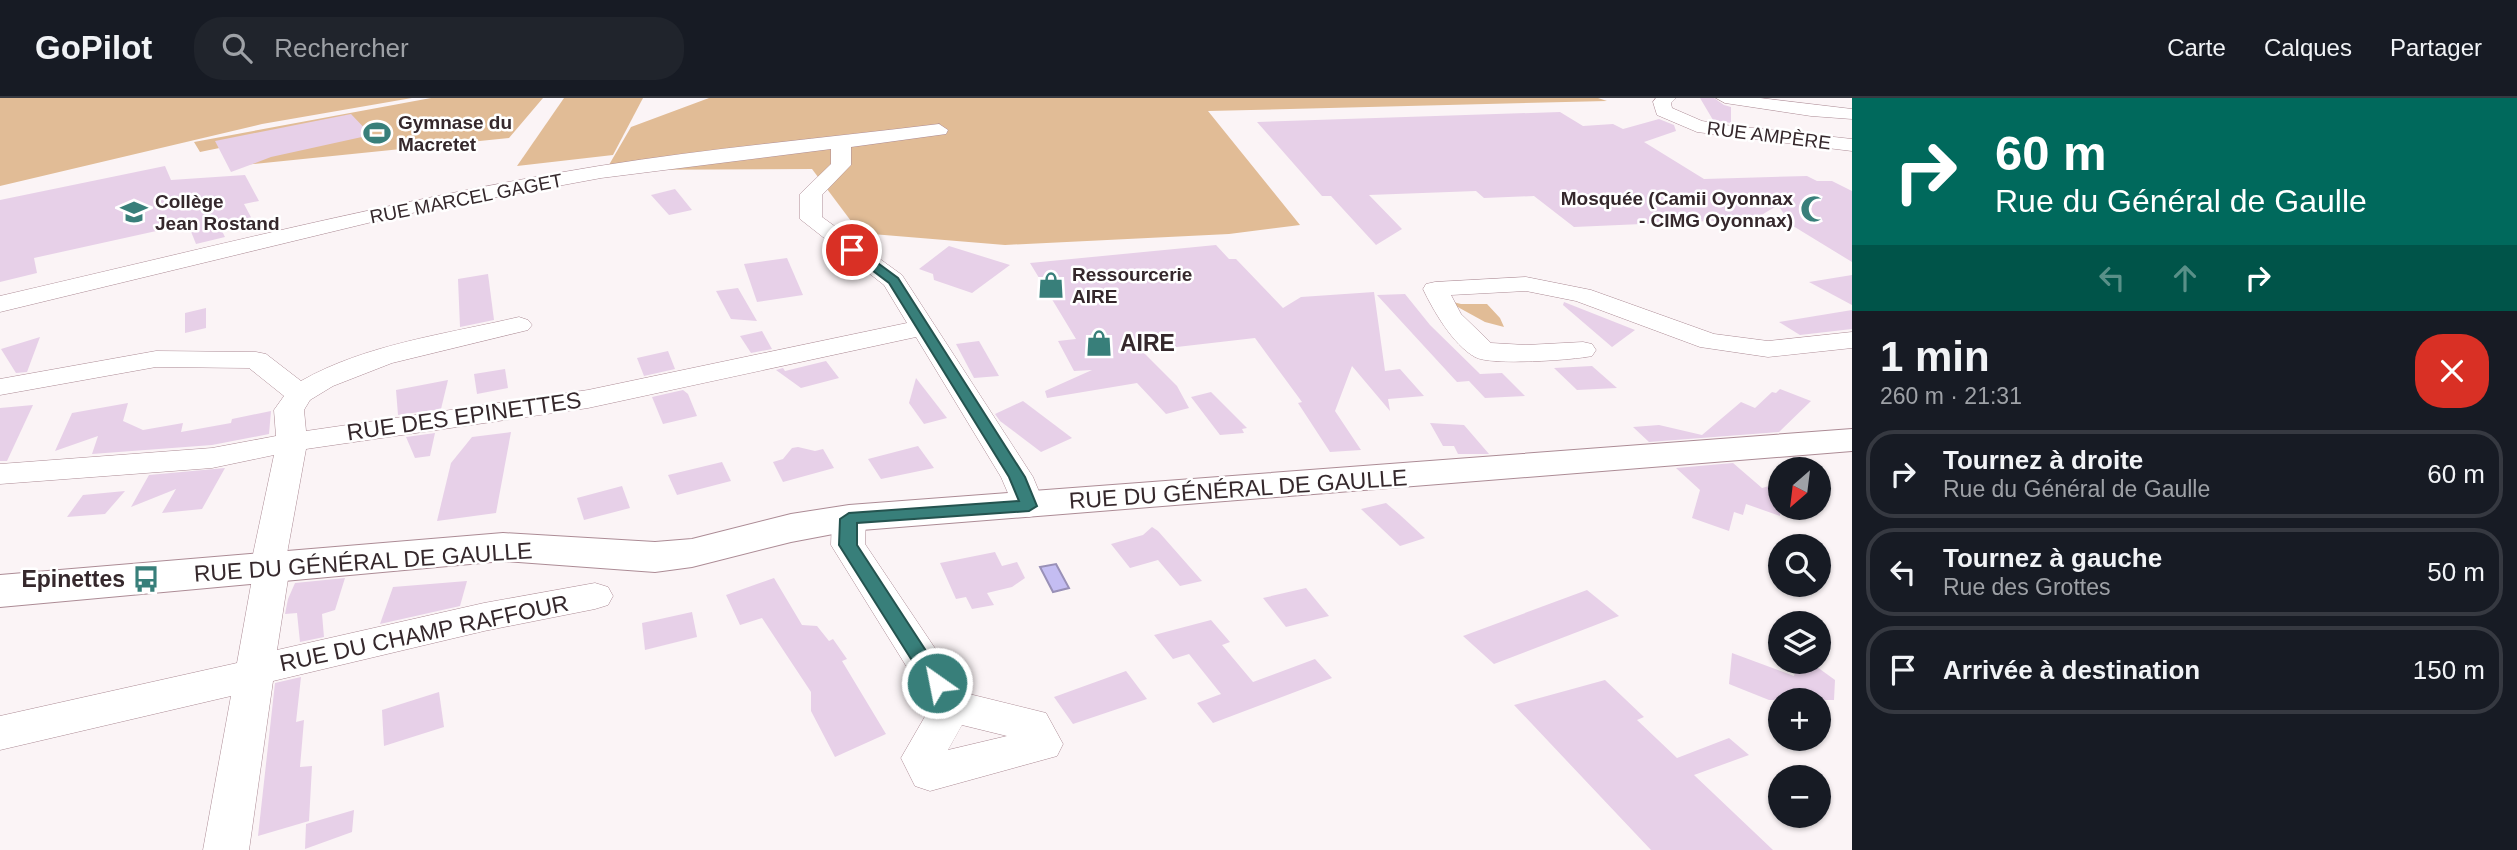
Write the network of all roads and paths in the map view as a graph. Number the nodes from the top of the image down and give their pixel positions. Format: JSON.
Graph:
{"nodes":[{"id":1,"x":1667,"y":98,"type":"edge"},
{"id":2,"x":1725,"y":98,"type":"edge"},
{"id":3,"x":1852,"y":114,"type":"edge"},
{"id":4,"x":939,"y":130,"type":"dead end"},
{"id":5,"x":841,"y":140,"type":"junction"},
{"id":6,"x":1852,"y":145,"type":"edge"},
{"id":7,"x":0,"y":304,"type":"edge"},
{"id":8,"x":519,"y":325,"type":"dead end"},
{"id":9,"x":923,"y":328,"type":"junction"},
{"id":10,"x":1852,"y":340,"type":"edge"},
{"id":11,"x":1583,"y":350,"type":"dead end"},
{"id":12,"x":0,"y":387,"type":"edge"},
{"id":13,"x":299,"y":394,"type":"junction"},
{"id":14,"x":1852,"y":440,"type":"edge"},
{"id":15,"x":292,"y":443,"type":"junction"},
{"id":16,"x":0,"y":474,"type":"edge"},
{"id":17,"x":1029,"y":506,"type":"junction"},
{"id":18,"x":849,"y":519,"type":"junction"},
{"id":19,"x":270,"y":569,"type":"junction"},
{"id":20,"x":0,"y":591,"type":"edge"},
{"id":21,"x":595,"y":596,"type":"dead end"},
{"id":22,"x":253,"y":674,"type":"junction"},
{"id":23,"x":952,"y":706,"type":"dead end"},
{"id":24,"x":0,"y":733,"type":"edge"},
{"id":25,"x":226,"y":850,"type":"edge"}],
"edges":[{"from":1,"to":6,"type":"street","name":"RUE AMPÈRE"},
{"from":2,"to":3,"type":"street","name":"RUE AMPÈRE"},
{"from":4,"to":5,"type":"street","name":"RUE MARCEL GAGET"},
{"from":5,"to":7,"type":"street","name":"RUE MARCEL GAGET"},
{"from":5,"to":9,"type":"street"},
{"from":8,"to":13,"type":"street"},
{"from":9,"to":15,"type":"street","name":"RUE DES EPINETTES"},
{"from":9,"to":17,"type":"street"},
{"from":10,"to":11,"type":"street"},
{"from":12,"to":13,"type":"street"},
{"from":13,"to":15,"type":"street"},
{"from":14,"to":17,"type":"main road","name":"RUE DU GÉNÉRAL DE GAULLE"},
{"from":15,"to":16,"type":"street","name":"RUE DES EPINETTES"},
{"from":15,"to":19,"type":"street"},
{"from":17,"to":18,"type":"main road","name":"RUE DU GÉNÉRAL DE GAULLE"},
{"from":18,"to":19,"type":"main road","name":"RUE DU GÉNÉRAL DE GAULLE"},
{"from":18,"to":23,"type":"street"},
{"from":19,"to":20,"type":"main road","name":"RUE DU GÉNÉRAL DE GAULLE"},
{"from":19,"to":22,"type":"street"},
{"from":21,"to":22,"type":"street","name":"RUE DU CHAMP RAFFOUR"},
{"from":22,"to":24,"type":"street","name":"RUE DU CHAMP RAFFOUR"},
{"from":22,"to":25,"type":"street"}]}
